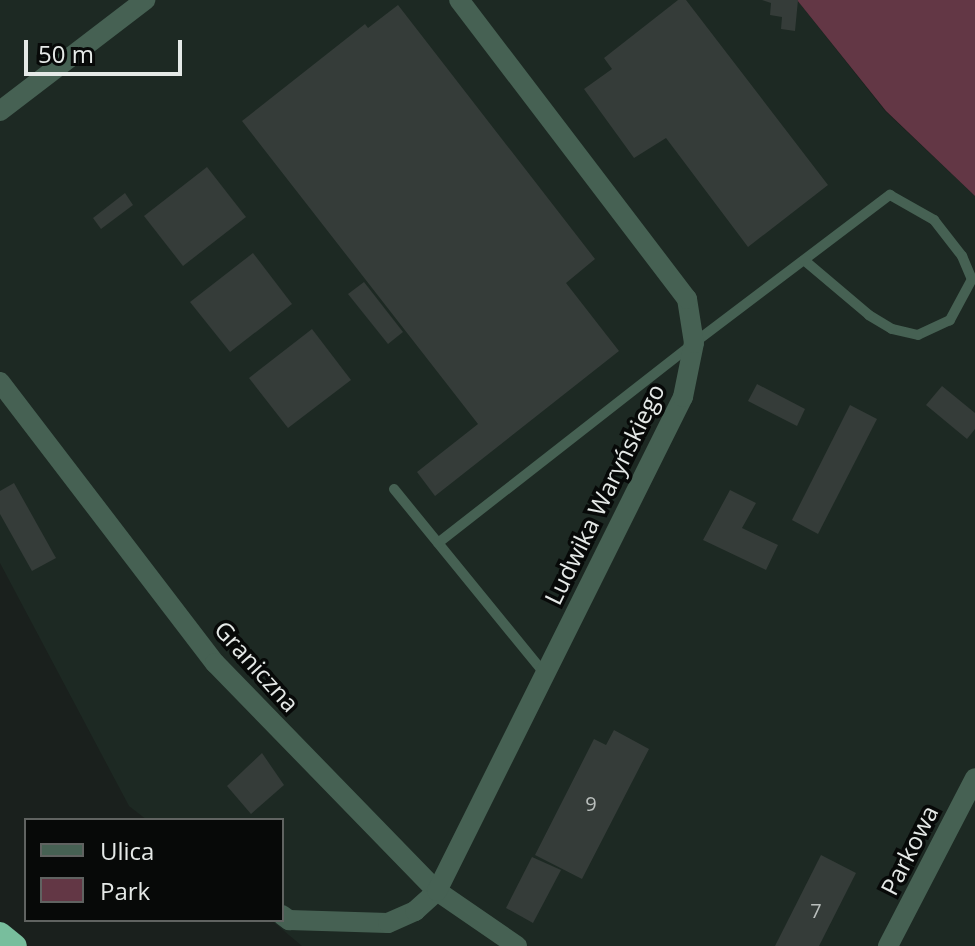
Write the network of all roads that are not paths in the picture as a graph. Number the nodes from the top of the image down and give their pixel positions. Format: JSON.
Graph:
{"nodes":[{"id":1,"x":145,"y":0,"type":"edge"},
{"id":2,"x":459,"y":0,"type":"edge"},
{"id":3,"x":0,"y":111,"type":"edge"},
{"id":4,"x":804,"y":260,"type":"junction"},
{"id":5,"x":694,"y":343,"type":"junction"},
{"id":6,"x":0,"y":382,"type":"edge"},
{"id":7,"x":394,"y":489,"type":"dead end"},
{"id":8,"x":438,"y":543,"type":"junction"},
{"id":9,"x":545,"y":674,"type":"junction"},
{"id":10,"x":975,"y":778,"type":"edge"},
{"id":11,"x":437,"y":891,"type":"junction"},
{"id":12,"x":284,"y":916,"type":"edge"},
{"id":13,"x":0,"y":934,"type":"edge"},
{"id":14,"x":15,"y":946,"type":"edge"},
{"id":15,"x":517,"y":946,"type":"edge"},
{"id":16,"x":888,"y":946,"type":"edge"}],
"edges":[{"from":1,"to":3,"type":"street"},
{"from":2,"to":5,"type":"street","name":"Ludwika Waryńskiego"},
{"from":4,"to":4,"type":"lane"},
{"from":4,"to":5,"type":"lane"},
{"from":5,"to":8,"type":"lane"},
{"from":5,"to":9,"type":"street","name":"Ludwika Waryńskiego"},
{"from":6,"to":11,"type":"street","name":"Graniczna"},
{"from":7,"to":8,"type":"lane"},
{"from":8,"to":9,"type":"lane"},
{"from":9,"to":11,"type":"street","name":"Ludwika Waryńskiego"},
{"from":10,"to":16,"type":"street","name":"Parkowa"},
{"from":11,"to":12,"type":"street","name":"Ludwika Waryńskiego"},
{"from":11,"to":15,"type":"street","name":"Graniczna"},
{"from":13,"to":14,"type":"highway"}]}
